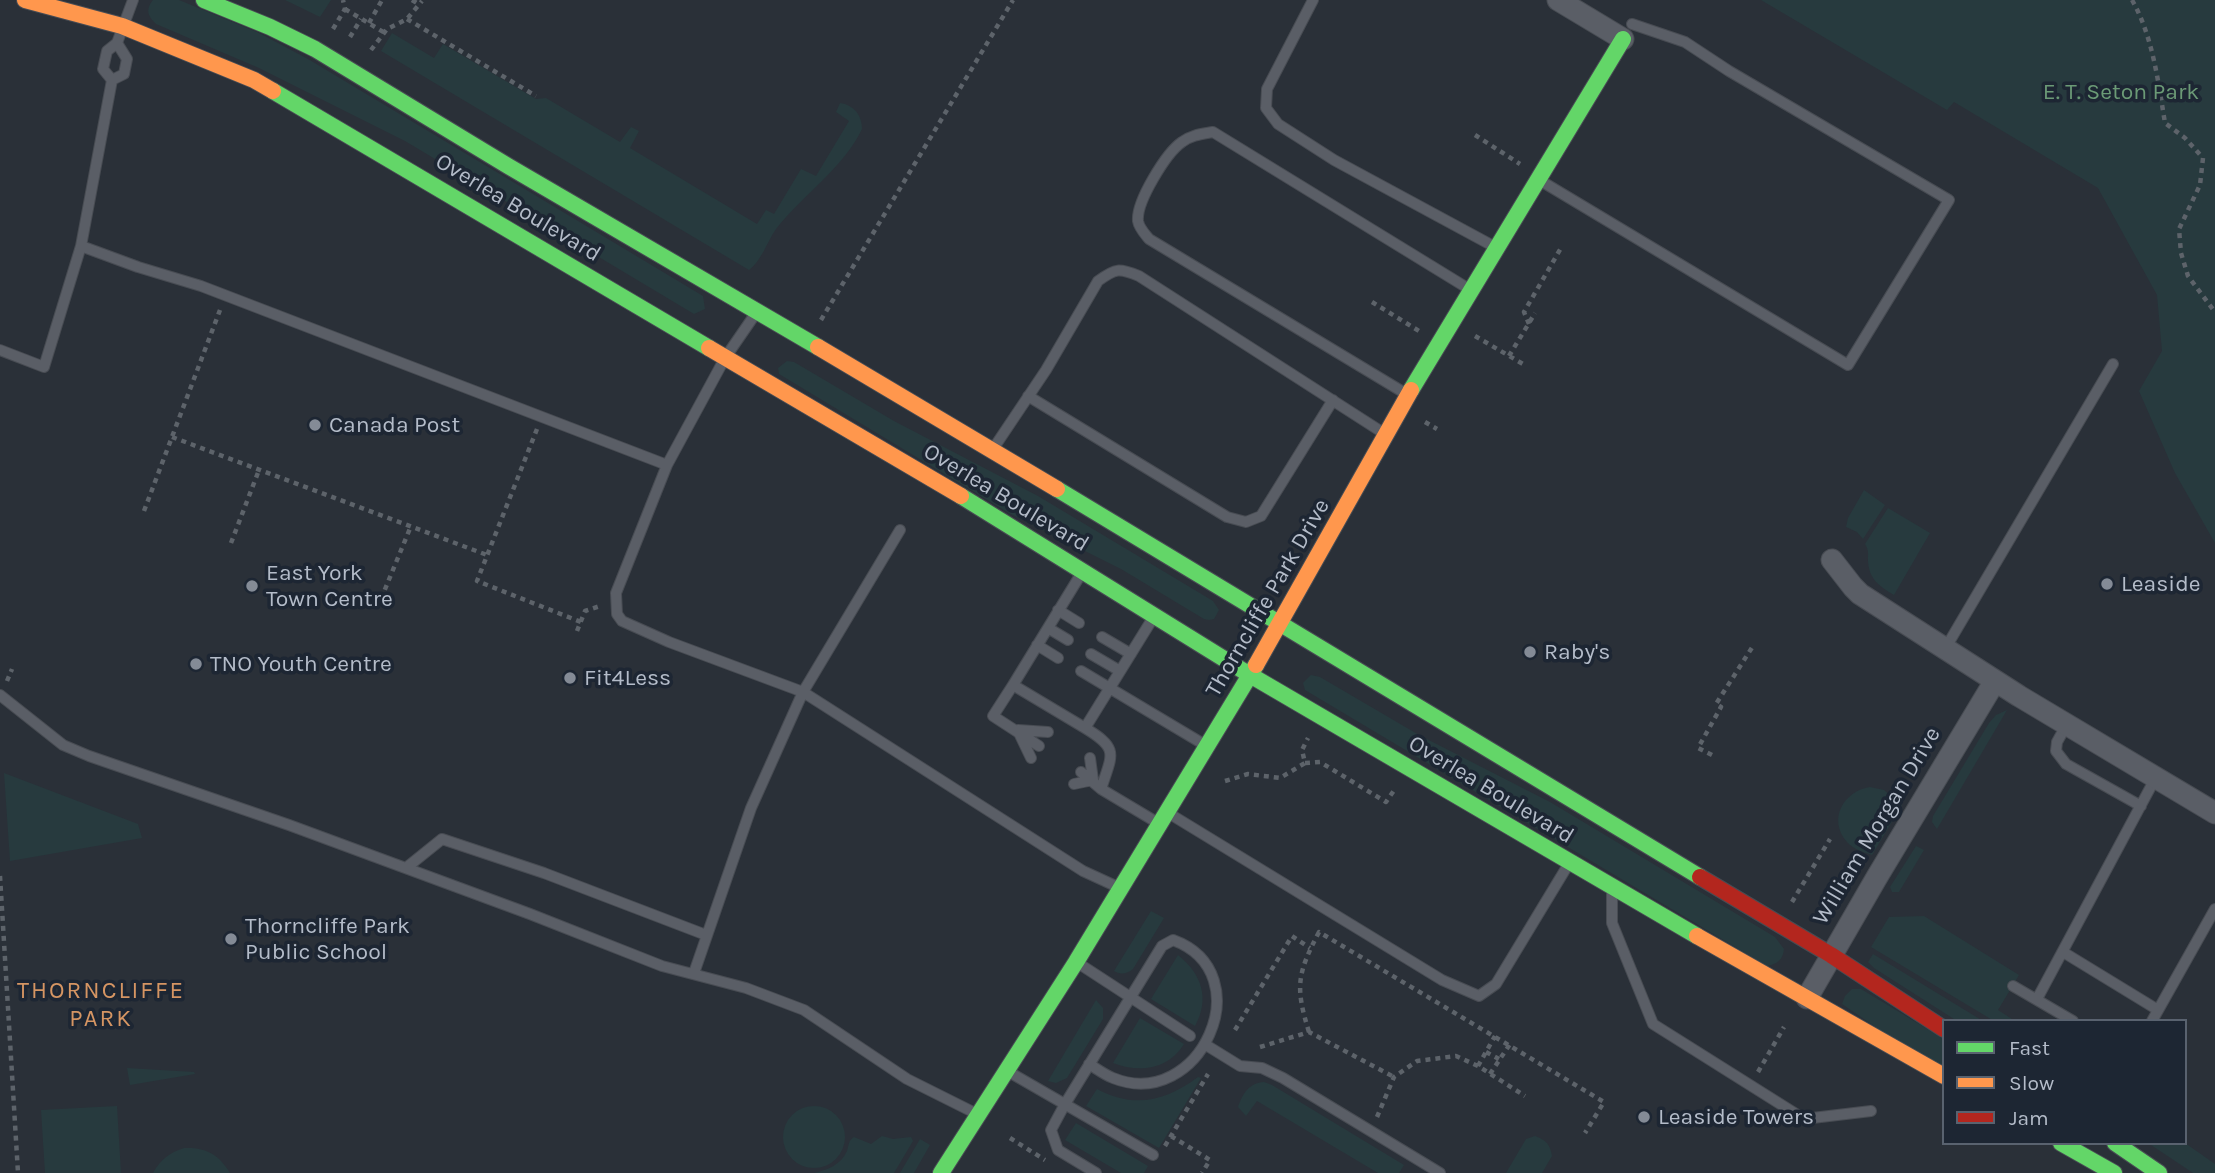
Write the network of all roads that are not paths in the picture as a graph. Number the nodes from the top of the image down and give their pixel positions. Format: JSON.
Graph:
{"nodes":[{"id":1,"x":25,"y":0,"type":"edge"},
{"id":2,"x":133,"y":0,"type":"edge"},
{"id":3,"x":204,"y":0,"type":"edge"},
{"id":4,"x":1314,"y":0,"type":"edge"},
{"id":5,"x":1558,"y":0,"type":"edge"},
{"id":6,"x":122,"y":26,"type":"junction"},
{"id":7,"x":1627,"y":31,"type":"junction"},
{"id":8,"x":117,"y":43,"type":"junction"},
{"id":9,"x":112,"y":80,"type":"junction"},
{"id":10,"x":1538,"y":179,"type":"junction"},
{"id":11,"x":81,"y":246,"type":"junction"},
{"id":12,"x":1497,"y":248,"type":"junction"},
{"id":13,"x":1471,"y":290,"type":"junction"},
{"id":14,"x":757,"y":311,"type":"junction"},
{"id":15,"x":0,"y":350,"type":"edge"},
{"id":16,"x":726,"y":358,"type":"junction"},
{"id":17,"x":2113,"y":364,"type":"dead end"},
{"id":18,"x":1028,"y":396,"type":"junction"},
{"id":19,"x":1409,"y":396,"type":"junction"},
{"id":20,"x":1333,"y":400,"type":"junction"},
{"id":21,"x":1387,"y":435,"type":"junction"},
{"id":22,"x":992,"y":452,"type":"junction"},
{"id":23,"x":667,"y":465,"type":"junction"},
{"id":24,"x":900,"y":530,"type":"dead end"},
{"id":25,"x":1832,"y":560,"type":"dead end"},
{"id":26,"x":1083,"y":571,"type":"junction"},
{"id":27,"x":1059,"y":610,"type":"junction"},
{"id":28,"x":1155,"y":615,"type":"junction"},
{"id":29,"x":1079,"y":623,"type":"dead end"},
{"id":30,"x":1280,"y":623,"type":"junction"},
{"id":31,"x":1048,"y":628,"type":"junction"},
{"id":32,"x":1102,"y":637,"type":"dead end"},
{"id":33,"x":1068,"y":640,"type":"dead end"},
{"id":34,"x":1037,"y":645,"type":"junction"},
{"id":35,"x":1944,"y":649,"type":"junction"},
{"id":36,"x":1091,"y":654,"type":"dead end"},
{"id":37,"x":1131,"y":654,"type":"junction"},
{"id":38,"x":1058,"y":658,"type":"dead end"},
{"id":39,"x":1081,"y":671,"type":"dead end"},
{"id":40,"x":1120,"y":671,"type":"junction"},
{"id":41,"x":1250,"y":675,"type":"junction"},
{"id":42,"x":1995,"y":681,"type":"junction"},
{"id":43,"x":1013,"y":685,"type":"junction"},
{"id":44,"x":1110,"y":688,"type":"junction"},
{"id":45,"x":803,"y":692,"type":"junction"},
{"id":46,"x":0,"y":695,"type":"edge"},
{"id":47,"x":2067,"y":724,"type":"junction"},
{"id":48,"x":1085,"y":729,"type":"junction"},
{"id":49,"x":1018,"y":730,"type":"junction"},
{"id":50,"x":1048,"y":732,"type":"dead end"},
{"id":51,"x":1039,"y":746,"type":"dead end"},
{"id":52,"x":1207,"y":746,"type":"junction"},
{"id":53,"x":1031,"y":758,"type":"dead end"},
{"id":54,"x":1090,"y":758,"type":"dead end"},
{"id":55,"x":1082,"y":772,"type":"dead end"},
{"id":56,"x":2156,"y":778,"type":"junction"},
{"id":57,"x":1093,"y":780,"type":"junction"},
{"id":58,"x":1074,"y":784,"type":"dead end"},
{"id":59,"x":1101,"y":789,"type":"junction"},
{"id":60,"x":2141,"y":806,"type":"junction"},
{"id":61,"x":2215,"y":813,"type":"edge"},
{"id":62,"x":1164,"y":818,"type":"junction"},
{"id":63,"x":1570,"y":863,"type":"junction"},
{"id":64,"x":406,"y":868,"type":"junction"},
{"id":65,"x":1612,"y":885,"type":"junction"},
{"id":66,"x":1120,"y":889,"type":"junction"},
{"id":67,"x":2215,"y":909,"type":"edge"},
{"id":68,"x":706,"y":935,"type":"junction"},
{"id":69,"x":2063,"y":952,"type":"junction"},
{"id":70,"x":1831,"y":955,"type":"junction"},
{"id":71,"x":1076,"y":961,"type":"junction"},
{"id":72,"x":694,"y":973,"type":"junction"},
{"id":73,"x":2013,"y":986,"type":"dead end"},
{"id":74,"x":1130,"y":997,"type":"junction"},
{"id":75,"x":1807,"y":999,"type":"junction"},
{"id":76,"x":2037,"y":999,"type":"junction"},
{"id":77,"x":2158,"y":1010,"type":"junction"},
{"id":78,"x":2070,"y":1019,"type":"edge"},
{"id":79,"x":2153,"y":1019,"type":"edge"},
{"id":80,"x":1942,"y":1028,"type":"edge"},
{"id":81,"x":1191,"y":1035,"type":"dead end"},
{"id":82,"x":1206,"y":1045,"type":"junction"},
{"id":83,"x":1089,"y":1065,"type":"junction"},
{"id":84,"x":1006,"y":1070,"type":"junction"},
{"id":85,"x":1942,"y":1075,"type":"edge"},
{"id":86,"x":1065,"y":1104,"type":"junction"},
{"id":87,"x":1871,"y":1111,"type":"dead end"},
{"id":88,"x":977,"y":1114,"type":"junction"},
{"id":89,"x":2065,"y":1145,"type":"edge"},
{"id":90,"x":2118,"y":1145,"type":"edge"},
{"id":91,"x":1153,"y":1155,"type":"dead end"},
{"id":92,"x":941,"y":1173,"type":"edge"},
{"id":93,"x":1096,"y":1173,"type":"edge"},
{"id":94,"x":1440,"y":1173,"type":"edge"},
{"id":95,"x":2114,"y":1173,"type":"edge"},
{"id":96,"x":2159,"y":1173,"type":"edge"}],
"edges":[{"from":1,"to":6,"type":"main road","name":"Overlea Boulevard"},
{"from":2,"to":6,"type":"lane"},
{"from":3,"to":14,"type":"main road","name":"Overlea Boulevard"},
{"from":4,"to":12,"type":"lane"},
{"from":5,"to":7,"type":"street"},
{"from":6,"to":8,"type":"lane"},
{"from":6,"to":16,"type":"main road","name":"Overlea Boulevard"},
{"from":7,"to":10,"type":"main road","name":"Thorncliffe Park Drive"},
{"from":7,"to":10,"type":"lane"},
{"from":8,"to":9,"type":"lane"},
{"from":8,"to":9,"type":"lane"},
{"from":9,"to":11,"type":"lane"},
{"from":10,"to":12,"type":"main road","name":"Thorncliffe Park Drive"},
{"from":11,"to":15,"type":"lane"},
{"from":11,"to":23,"type":"lane"},
{"from":12,"to":13,"type":"main road","name":"Thorncliffe Park Drive"},
{"from":13,"to":19,"type":"main road","name":"Thorncliffe Park Drive"},
{"from":13,"to":19,"type":"lane"},
{"from":14,"to":16,"type":"lane"},
{"from":14,"to":22,"type":"main road","name":"Overlea Boulevard"},
{"from":16,"to":23,"type":"lane"},
{"from":16,"to":26,"type":"main road","name":"Overlea Boulevard"},
{"from":17,"to":35,"type":"lane"},
{"from":18,"to":20,"type":"lane"},
{"from":18,"to":20,"type":"lane"},
{"from":18,"to":22,"type":"lane"},
{"from":19,"to":21,"type":"main road","name":"Thorncliffe Park Drive"},
{"from":20,"to":21,"type":"lane"},
{"from":21,"to":30,"type":"main road","name":"Thorncliffe Park Drive"},
{"from":22,"to":30,"type":"main road","name":"Overlea Boulevard"},
{"from":23,"to":45,"type":"lane"},
{"from":24,"to":45,"type":"lane"},
{"from":25,"to":35,"type":"street"},
{"from":26,"to":27,"type":"lane"},
{"from":26,"to":28,"type":"main road","name":"Overlea Boulevard"},
{"from":27,"to":29,"type":"lane"},
{"from":27,"to":31,"type":"lane"},
{"from":28,"to":37,"type":"lane"},
{"from":28,"to":41,"type":"main road","name":"Overlea Boulevard"},
{"from":30,"to":41,"type":"main road","name":"Thorncliffe Park Drive"},
{"from":30,"to":70,"type":"main road","name":"Overlea Boulevard"},
{"from":31,"to":33,"type":"lane"},
{"from":31,"to":34,"type":"lane"},
{"from":32,"to":37,"type":"lane"},
{"from":34,"to":38,"type":"lane"},
{"from":34,"to":43,"type":"lane"},
{"from":35,"to":42,"type":"street"},
{"from":36,"to":40,"type":"lane"},
{"from":37,"to":40,"type":"lane"},
{"from":39,"to":44,"type":"lane"},
{"from":40,"to":44,"type":"lane"},
{"from":41,"to":52,"type":"main road","name":"Thorncliffe Park Drive"},
{"from":41,"to":63,"type":"main road","name":"Overlea Boulevard"},
{"from":42,"to":47,"type":"street"},
{"from":42,"to":70,"type":"street","name":"William Morgan Drive"},
{"from":43,"to":48,"type":"lane"},
{"from":43,"to":49,"type":"lane"},
{"from":44,"to":48,"type":"lane"},
{"from":44,"to":52,"type":"lane"},
{"from":45,"to":66,"type":"lane"},
{"from":45,"to":68,"type":"lane"},
{"from":46,"to":64,"type":"lane"},
{"from":47,"to":56,"type":"street"},
{"from":47,"to":60,"type":"lane"},
{"from":48,"to":59,"type":"lane"},
{"from":49,"to":50,"type":"lane"},
{"from":49,"to":51,"type":"lane"},
{"from":49,"to":53,"type":"lane"},
{"from":52,"to":62,"type":"main road","name":"Thorncliffe Park Drive"},
{"from":54,"to":57,"type":"lane"},
{"from":55,"to":57,"type":"lane"},
{"from":56,"to":60,"type":"lane"},
{"from":56,"to":61,"type":"street"},
{"from":57,"to":58,"type":"lane"},
{"from":57,"to":59,"type":"lane"},
{"from":59,"to":62,"type":"lane"},
{"from":60,"to":69,"type":"lane"},
{"from":62,"to":63,"type":"lane"},
{"from":62,"to":66,"type":"main road","name":"Thorncliffe Park Drive"},
{"from":63,"to":65,"type":"main road","name":"Overlea Boulevard"},
{"from":64,"to":68,"type":"lane"},
{"from":64,"to":72,"type":"lane"},
{"from":65,"to":75,"type":"main road","name":"Overlea Boulevard"},
{"from":65,"to":87,"type":"lane"},
{"from":66,"to":71,"type":"main road","name":"Thorncliffe Park Drive"},
{"from":67,"to":77,"type":"lane"},
{"from":68,"to":72,"type":"lane"},
{"from":69,"to":76,"type":"lane"},
{"from":69,"to":77,"type":"lane"},
{"from":70,"to":75,"type":"street","name":"William Morgan Drive"},
{"from":70,"to":80,"type":"main road","name":"Overlea Boulevard"},
{"from":71,"to":74,"type":"lane"},
{"from":71,"to":84,"type":"main road","name":"Thorncliffe Park Drive"},
{"from":72,"to":88,"type":"lane"},
{"from":73,"to":76,"type":"lane"},
{"from":74,"to":81,"type":"lane"},
{"from":74,"to":82,"type":"lane"},
{"from":74,"to":83,"type":"lane"},
{"from":75,"to":85,"type":"main road","name":"Overlea Boulevard"},
{"from":76,"to":78,"type":"lane"},
{"from":77,"to":79,"type":"lane"},
{"from":82,"to":83,"type":"lane"},
{"from":82,"to":94,"type":"lane"},
{"from":83,"to":86,"type":"lane"},
{"from":84,"to":86,"type":"lane"},
{"from":84,"to":88,"type":"main road","name":"Thorncliffe Park Drive"},
{"from":86,"to":91,"type":"lane"},
{"from":86,"to":93,"type":"lane"},
{"from":88,"to":92,"type":"main road","name":"Thorncliffe Park Drive"},
{"from":89,"to":95,"type":"main road"},
{"from":90,"to":96,"type":"main road"}]}
